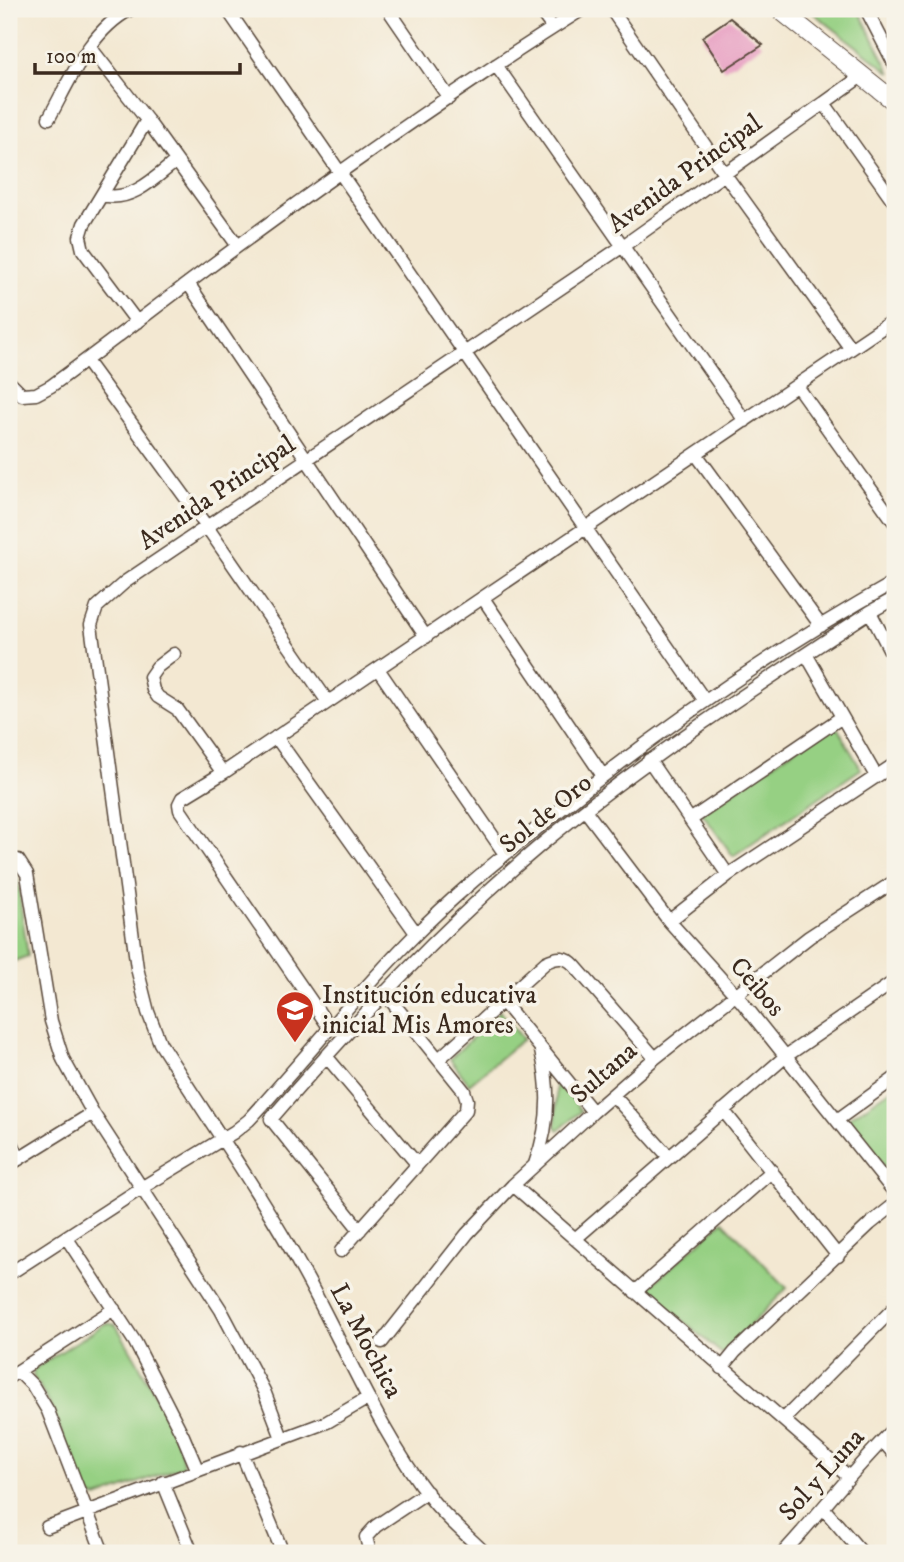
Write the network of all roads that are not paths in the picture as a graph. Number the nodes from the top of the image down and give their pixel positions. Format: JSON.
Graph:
{"nodes":[{"id":1,"x":131,"y":9,"type":"edge"},
{"id":2,"x":227,"y":9,"type":"edge"},
{"id":3,"x":388,"y":9,"type":"edge"},
{"id":4,"x":538,"y":9,"type":"edge"},
{"id":5,"x":583,"y":9,"type":"edge"},
{"id":6,"x":611,"y":9,"type":"edge"},
{"id":7,"x":779,"y":9,"type":"edge"},
{"id":8,"x":866,"y":9,"type":"edge"},
{"id":9,"x":553,"y":28,"type":"junction"},
{"id":10,"x":90,"y":47,"type":"junction"},
{"id":11,"x":496,"y":65,"type":"junction"},
{"id":12,"x":895,"y":65,"type":"edge"},
{"id":13,"x":863,"y":75,"type":"junction"},
{"id":14,"x":449,"y":98,"type":"junction"},
{"id":15,"x":895,"y":102,"type":"edge"},
{"id":16,"x":824,"y":103,"type":"junction"},
{"id":17,"x":49,"y":118,"type":"dead end"},
{"id":18,"x":147,"y":120,"type":"junction"},
{"id":19,"x":176,"y":161,"type":"junction"},
{"id":20,"x":340,"y":173,"type":"junction"},
{"id":21,"x":724,"y":173,"type":"junction"},
{"id":22,"x":103,"y":195,"type":"junction"},
{"id":23,"x":895,"y":203,"type":"edge"},
{"id":24,"x":238,"y":246,"type":"junction"},
{"id":25,"x":623,"y":246,"type":"junction"},
{"id":26,"x":188,"y":283,"type":"junction"},
{"id":27,"x":895,"y":319,"type":"edge"},
{"id":28,"x":137,"y":321,"type":"junction"},
{"id":29,"x":851,"y":349,"type":"junction"},
{"id":30,"x":465,"y":353,"type":"junction"},
{"id":31,"x":86,"y":361,"type":"junction"},
{"id":32,"x":9,"y":382,"type":"edge"},
{"id":33,"x":797,"y":386,"type":"junction"},
{"id":34,"x":745,"y":421,"type":"junction"},
{"id":35,"x":696,"y":454,"type":"junction"},
{"id":36,"x":306,"y":460,"type":"junction"},
{"id":37,"x":895,"y":523,"type":"edge"},
{"id":38,"x":207,"y":527,"type":"junction"},
{"id":39,"x":586,"y":528,"type":"junction"},
{"id":40,"x":895,"y":582,"type":"edge"},
{"id":41,"x":483,"y":598,"type":"junction"},
{"id":42,"x":895,"y":598,"type":"edge"},
{"id":43,"x":870,"y":612,"type":"junction"},
{"id":44,"x":821,"y":626,"type":"junction"},
{"id":45,"x":426,"y":636,"type":"junction"},
{"id":46,"x":174,"y":654,"type":"dead end"},
{"id":47,"x":806,"y":654,"type":"junction"},
{"id":48,"x":895,"y":660,"type":"edge"},
{"id":49,"x":378,"y":668,"type":"junction"},
{"id":50,"x":705,"y":701,"type":"junction"},
{"id":51,"x":328,"y":702,"type":"junction"},
{"id":52,"x":842,"y":717,"type":"junction"},
{"id":53,"x":276,"y":737,"type":"junction"},
{"id":54,"x":649,"y":760,"type":"junction"},
{"id":55,"x":895,"y":764,"type":"edge"},
{"id":56,"x":223,"y":773,"type":"junction"},
{"id":57,"x":603,"y":776,"type":"junction"},
{"id":58,"x":876,"y":776,"type":"junction"},
{"id":59,"x":585,"y":810,"type":"junction"},
{"id":60,"x":690,"y":820,"type":"junction"},
{"id":61,"x":505,"y":854,"type":"junction"},
{"id":62,"x":9,"y":860,"type":"edge"},
{"id":63,"x":728,"y":875,"type":"junction"},
{"id":64,"x":895,"y":880,"type":"edge"},
{"id":65,"x":669,"y":921,"type":"junction"},
{"id":66,"x":416,"y":933,"type":"junction"},
{"id":67,"x":895,"y":981,"type":"edge"},
{"id":68,"x":384,"y":992,"type":"junction"},
{"id":69,"x":735,"y":996,"type":"junction"},
{"id":70,"x":503,"y":1002,"type":"junction"},
{"id":71,"x":329,"y":1027,"type":"junction"},
{"id":72,"x":540,"y":1048,"type":"junction"},
{"id":73,"x":326,"y":1056,"type":"junction"},
{"id":74,"x":786,"y":1056,"type":"junction"},
{"id":75,"x":655,"y":1058,"type":"junction"},
{"id":76,"x":439,"y":1059,"type":"junction"},
{"id":77,"x":895,"y":1078,"type":"edge"},
{"id":78,"x":613,"y":1095,"type":"junction"},
{"id":79,"x":723,"y":1110,"type":"junction"},
{"id":80,"x":593,"y":1112,"type":"junction"},
{"id":81,"x":93,"y":1113,"type":"junction"},
{"id":82,"x":837,"y":1119,"type":"junction"},
{"id":83,"x":9,"y":1136,"type":"edge"},
{"id":84,"x":222,"y":1139,"type":"junction"},
{"id":85,"x":669,"y":1157,"type":"junction"},
{"id":86,"x":14,"y":1162,"type":"edge"},
{"id":87,"x":417,"y":1164,"type":"junction"},
{"id":88,"x":534,"y":1166,"type":"junction"},
{"id":89,"x":772,"y":1171,"type":"junction"},
{"id":90,"x":513,"y":1185,"type":"junction"},
{"id":91,"x":143,"y":1187,"type":"junction"},
{"id":92,"x":895,"y":1194,"type":"edge"},
{"id":93,"x":895,"y":1204,"type":"edge"},
{"id":94,"x":360,"y":1230,"type":"junction"},
{"id":95,"x":66,"y":1237,"type":"junction"},
{"id":96,"x":575,"y":1239,"type":"junction"},
{"id":97,"x":341,"y":1251,"type":"dead end"},
{"id":98,"x":838,"y":1256,"type":"junction"},
{"id":99,"x":9,"y":1274,"type":"edge"},
{"id":100,"x":635,"y":1292,"type":"junction"},
{"id":101,"x":895,"y":1307,"type":"edge"},
{"id":102,"x":114,"y":1309,"type":"junction"},
{"id":103,"x":382,"y":1342,"type":"dead end"},
{"id":104,"x":722,"y":1368,"type":"junction"},
{"id":105,"x":13,"y":1374,"type":"edge"},
{"id":106,"x":368,"y":1398,"type":"junction"},
{"id":107,"x":784,"y":1419,"type":"junction"},
{"id":108,"x":895,"y":1428,"type":"edge"},
{"id":109,"x":282,"y":1438,"type":"junction"},
{"id":110,"x":883,"y":1441,"type":"junction"},
{"id":111,"x":241,"y":1452,"type":"junction"},
{"id":112,"x":895,"y":1455,"type":"edge"},
{"id":113,"x":197,"y":1469,"type":"junction"},
{"id":114,"x":849,"y":1477,"type":"junction"},
{"id":115,"x":163,"y":1482,"type":"junction"},
{"id":116,"x":427,"y":1492,"type":"junction"},
{"id":117,"x":824,"y":1509,"type":"junction"},
{"id":118,"x":86,"y":1511,"type":"junction"},
{"id":119,"x":47,"y":1527,"type":"dead end"},
{"id":120,"x":103,"y":1553,"type":"edge"},
{"id":121,"x":192,"y":1553,"type":"edge"},
{"id":122,"x":283,"y":1553,"type":"edge"},
{"id":123,"x":370,"y":1553,"type":"edge"},
{"id":124,"x":485,"y":1553,"type":"edge"},
{"id":125,"x":783,"y":1553,"type":"edge"},
{"id":126,"x":862,"y":1553,"type":"edge"}],
"edges":[{"from":1,"to":10,"type":"street"},
{"from":2,"to":20,"type":"street"},
{"from":3,"to":14,"type":"street"},
{"from":4,"to":9,"type":"street"},
{"from":5,"to":9,"type":"street"},
{"from":6,"to":21,"type":"street"},
{"from":7,"to":13,"type":"main road"},
{"from":8,"to":12,"type":"street"},
{"from":9,"to":11,"type":"street"},
{"from":10,"to":17,"type":"street"},
{"from":10,"to":18,"type":"street"},
{"from":11,"to":14,"type":"street"},
{"from":11,"to":25,"type":"street"},
{"from":13,"to":15,"type":"main road"},
{"from":13,"to":16,"type":"street","name":"Avenida Principal"},
{"from":14,"to":20,"type":"street"},
{"from":16,"to":21,"type":"street","name":"Avenida Principal"},
{"from":16,"to":23,"type":"street"},
{"from":18,"to":19,"type":"street"},
{"from":18,"to":22,"type":"street"},
{"from":19,"to":22,"type":"street"},
{"from":19,"to":24,"type":"street"},
{"from":20,"to":24,"type":"street"},
{"from":20,"to":30,"type":"street"},
{"from":21,"to":25,"type":"street","name":"Avenida Principal"},
{"from":21,"to":29,"type":"street"},
{"from":22,"to":28,"type":"street"},
{"from":24,"to":26,"type":"street"},
{"from":25,"to":30,"type":"street","name":"Avenida Principal"},
{"from":25,"to":34,"type":"street"},
{"from":26,"to":28,"type":"street"},
{"from":26,"to":36,"type":"street"},
{"from":27,"to":29,"type":"street"},
{"from":28,"to":31,"type":"street"},
{"from":29,"to":33,"type":"street"},
{"from":30,"to":36,"type":"street","name":"Avenida Principal"},
{"from":30,"to":39,"type":"street"},
{"from":31,"to":32,"type":"street"},
{"from":31,"to":38,"type":"street"},
{"from":33,"to":34,"type":"street"},
{"from":33,"to":37,"type":"street"},
{"from":34,"to":35,"type":"street"},
{"from":35,"to":39,"type":"street"},
{"from":35,"to":44,"type":"street"},
{"from":36,"to":38,"type":"street","name":"Avenida Principal"},
{"from":36,"to":45,"type":"street"},
{"from":38,"to":51,"type":"street"},
{"from":38,"to":84,"type":"street","name":"Avenida Principal"},
{"from":39,"to":41,"type":"street"},
{"from":39,"to":50,"type":"street"},
{"from":40,"to":44,"type":"street"},
{"from":41,"to":45,"type":"street"},
{"from":41,"to":57,"type":"street"},
{"from":42,"to":43,"type":"street","name":"Sol de Oro"},
{"from":43,"to":47,"type":"street","name":"Sol de Oro"},
{"from":43,"to":48,"type":"street"},
{"from":44,"to":50,"type":"street"},
{"from":45,"to":49,"type":"street"},
{"from":46,"to":56,"type":"street"},
{"from":47,"to":52,"type":"street"},
{"from":47,"to":54,"type":"street","name":"Sol de Oro"},
{"from":49,"to":51,"type":"street"},
{"from":49,"to":61,"type":"street"},
{"from":50,"to":57,"type":"street"},
{"from":51,"to":53,"type":"street"},
{"from":52,"to":58,"type":"street"},
{"from":52,"to":60,"type":"street"},
{"from":53,"to":56,"type":"street"},
{"from":53,"to":66,"type":"street"},
{"from":54,"to":59,"type":"street","name":"Sol de Oro"},
{"from":54,"to":60,"type":"street"},
{"from":55,"to":58,"type":"street"},
{"from":56,"to":71,"type":"street"},
{"from":57,"to":61,"type":"street"},
{"from":58,"to":63,"type":"street"},
{"from":59,"to":65,"type":"street","name":"Ceibos"},
{"from":59,"to":68,"type":"street","name":"Sol de Oro"},
{"from":60,"to":63,"type":"street"},
{"from":61,"to":66,"type":"street"},
{"from":62,"to":81,"type":"street"},
{"from":63,"to":65,"type":"street"},
{"from":64,"to":69,"type":"street","name":"Sultana"},
{"from":65,"to":69,"type":"street","name":"Ceibos"},
{"from":66,"to":71,"type":"street"},
{"from":67,"to":74,"type":"street"},
{"from":68,"to":73,"type":"street","name":"Sol de Oro"},
{"from":68,"to":76,"type":"street"},
{"from":69,"to":74,"type":"street","name":"Ceibos"},
{"from":69,"to":75,"type":"street","name":"Sultana"},
{"from":70,"to":72,"type":"street"},
{"from":70,"to":75,"type":"street"},
{"from":70,"to":76,"type":"street"},
{"from":71,"to":84,"type":"street"},
{"from":72,"to":80,"type":"street"},
{"from":72,"to":88,"type":"street"},
{"from":73,"to":87,"type":"street"},
{"from":73,"to":94,"type":"street","name":"Sol de Oro"},
{"from":74,"to":79,"type":"street"},
{"from":74,"to":82,"type":"street","name":"Ceibos"},
{"from":75,"to":78,"type":"street","name":"Sultana"},
{"from":76,"to":87,"type":"street"},
{"from":77,"to":82,"type":"street"},
{"from":78,"to":80,"type":"street","name":"Sultana"},
{"from":78,"to":85,"type":"street"},
{"from":79,"to":85,"type":"street"},
{"from":79,"to":89,"type":"street"},
{"from":80,"to":88,"type":"street","name":"Sultana"},
{"from":81,"to":86,"type":"street"},
{"from":81,"to":91,"type":"street"},
{"from":82,"to":92,"type":"street","name":"Ceibos"},
{"from":83,"to":86,"type":"street"},
{"from":84,"to":91,"type":"street"},
{"from":84,"to":106,"type":"street","name":"La Mochica"},
{"from":85,"to":96,"type":"street"},
{"from":87,"to":94,"type":"street"},
{"from":88,"to":90,"type":"street","name":"Sultana"},
{"from":89,"to":98,"type":"street"},
{"from":89,"to":100,"type":"street"},
{"from":90,"to":96,"type":"street"},
{"from":90,"to":103,"type":"street","name":"Sultana"},
{"from":91,"to":95,"type":"street"},
{"from":91,"to":109,"type":"street"},
{"from":93,"to":98,"type":"street"},
{"from":94,"to":97,"type":"street"},
{"from":95,"to":99,"type":"street"},
{"from":95,"to":102,"type":"street"},
{"from":96,"to":100,"type":"street"},
{"from":98,"to":104,"type":"street"},
{"from":100,"to":104,"type":"street"},
{"from":101,"to":107,"type":"street"},
{"from":102,"to":105,"type":"street"},
{"from":102,"to":113,"type":"street"},
{"from":104,"to":107,"type":"street"},
{"from":105,"to":118,"type":"street"},
{"from":106,"to":109,"type":"street"},
{"from":106,"to":116,"type":"street","name":"La Mochica"},
{"from":107,"to":114,"type":"street"},
{"from":108,"to":110,"type":"street","name":"Sol y Luna"},
{"from":109,"to":111,"type":"street"},
{"from":110,"to":112,"type":"street"},
{"from":110,"to":114,"type":"street","name":"Sol y Luna"},
{"from":111,"to":113,"type":"street"},
{"from":111,"to":122,"type":"street"},
{"from":113,"to":115,"type":"street"},
{"from":114,"to":117,"type":"street","name":"Sol y Luna"},
{"from":115,"to":118,"type":"street"},
{"from":115,"to":121,"type":"street"},
{"from":116,"to":123,"type":"street"},
{"from":116,"to":124,"type":"street","name":"La Mochica"},
{"from":117,"to":125,"type":"street","name":"Sol y Luna"},
{"from":117,"to":126,"type":"street"},
{"from":118,"to":119,"type":"street"},
{"from":118,"to":120,"type":"street"}]}
